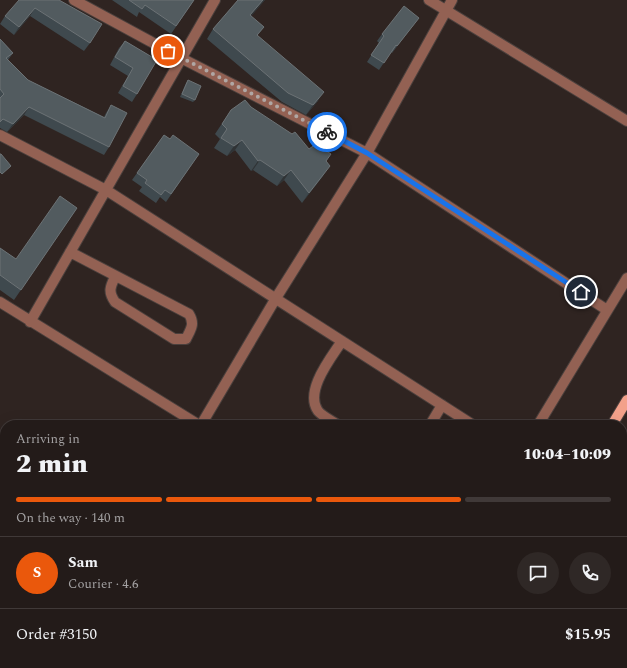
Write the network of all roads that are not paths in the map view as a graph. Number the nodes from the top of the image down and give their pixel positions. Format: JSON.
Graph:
{"nodes":[{"id":1,"x":74,"y":0,"type":"edge"},
{"id":2,"x":215,"y":0,"type":"edge"},
{"id":3,"x":429,"y":0,"type":"edge"},
{"id":4,"x":452,"y":0,"type":"edge"},
{"id":5,"x":446,"y":10,"type":"junction"},
{"id":6,"x":181,"y":58,"type":"junction"},
{"id":7,"x":627,"y":121,"type":"edge"},
{"id":8,"x":0,"y":135,"type":"edge"},
{"id":9,"x":367,"y":153,"type":"junction"},
{"id":10,"x":106,"y":190,"type":"junction"},
{"id":11,"x":70,"y":252,"type":"junction"},
{"id":12,"x":115,"y":277,"type":"junction"},
{"id":13,"x":627,"y":278,"type":"edge"},
{"id":14,"x":276,"y":298,"type":"junction"},
{"id":15,"x":0,"y":302,"type":"edge"},
{"id":16,"x":607,"y":310,"type":"junction"},
{"id":17,"x":30,"y":322,"type":"junction"},
{"id":18,"x":342,"y":341,"type":"junction"},
{"id":19,"x":627,"y":400,"type":"edge"},
{"id":20,"x":442,"y":405,"type":"junction"},
{"id":21,"x":192,"y":420,"type":"edge"},
{"id":22,"x":203,"y":420,"type":"edge"},
{"id":23,"x":330,"y":420,"type":"edge"},
{"id":24,"x":433,"y":420,"type":"edge"},
{"id":25,"x":465,"y":420,"type":"edge"},
{"id":26,"x":541,"y":420,"type":"edge"},
{"id":27,"x":615,"y":420,"type":"edge"}],
"edges":[{"from":1,"to":6,"type":"street"},
{"from":2,"to":6,"type":"street"},
{"from":3,"to":5,"type":"street"},
{"from":4,"to":5,"type":"street"},
{"from":5,"to":7,"type":"street"},
{"from":5,"to":9,"type":"street"},
{"from":6,"to":9,"type":"street"},
{"from":6,"to":10,"type":"street"},
{"from":8,"to":10,"type":"street"},
{"from":9,"to":14,"type":"street"},
{"from":9,"to":16,"type":"street"},
{"from":10,"to":11,"type":"street"},
{"from":10,"to":14,"type":"street"},
{"from":11,"to":12,"type":"street"},
{"from":11,"to":17,"type":"street"},
{"from":12,"to":12,"type":"street"},
{"from":13,"to":16,"type":"street"},
{"from":14,"to":18,"type":"street"},
{"from":14,"to":22,"type":"street"},
{"from":15,"to":17,"type":"street"},
{"from":16,"to":26,"type":"street"},
{"from":17,"to":21,"type":"street"},
{"from":18,"to":20,"type":"street"},
{"from":18,"to":23,"type":"street"},
{"from":19,"to":27,"type":"main road"},
{"from":20,"to":24,"type":"street"},
{"from":20,"to":25,"type":"street"}]}
